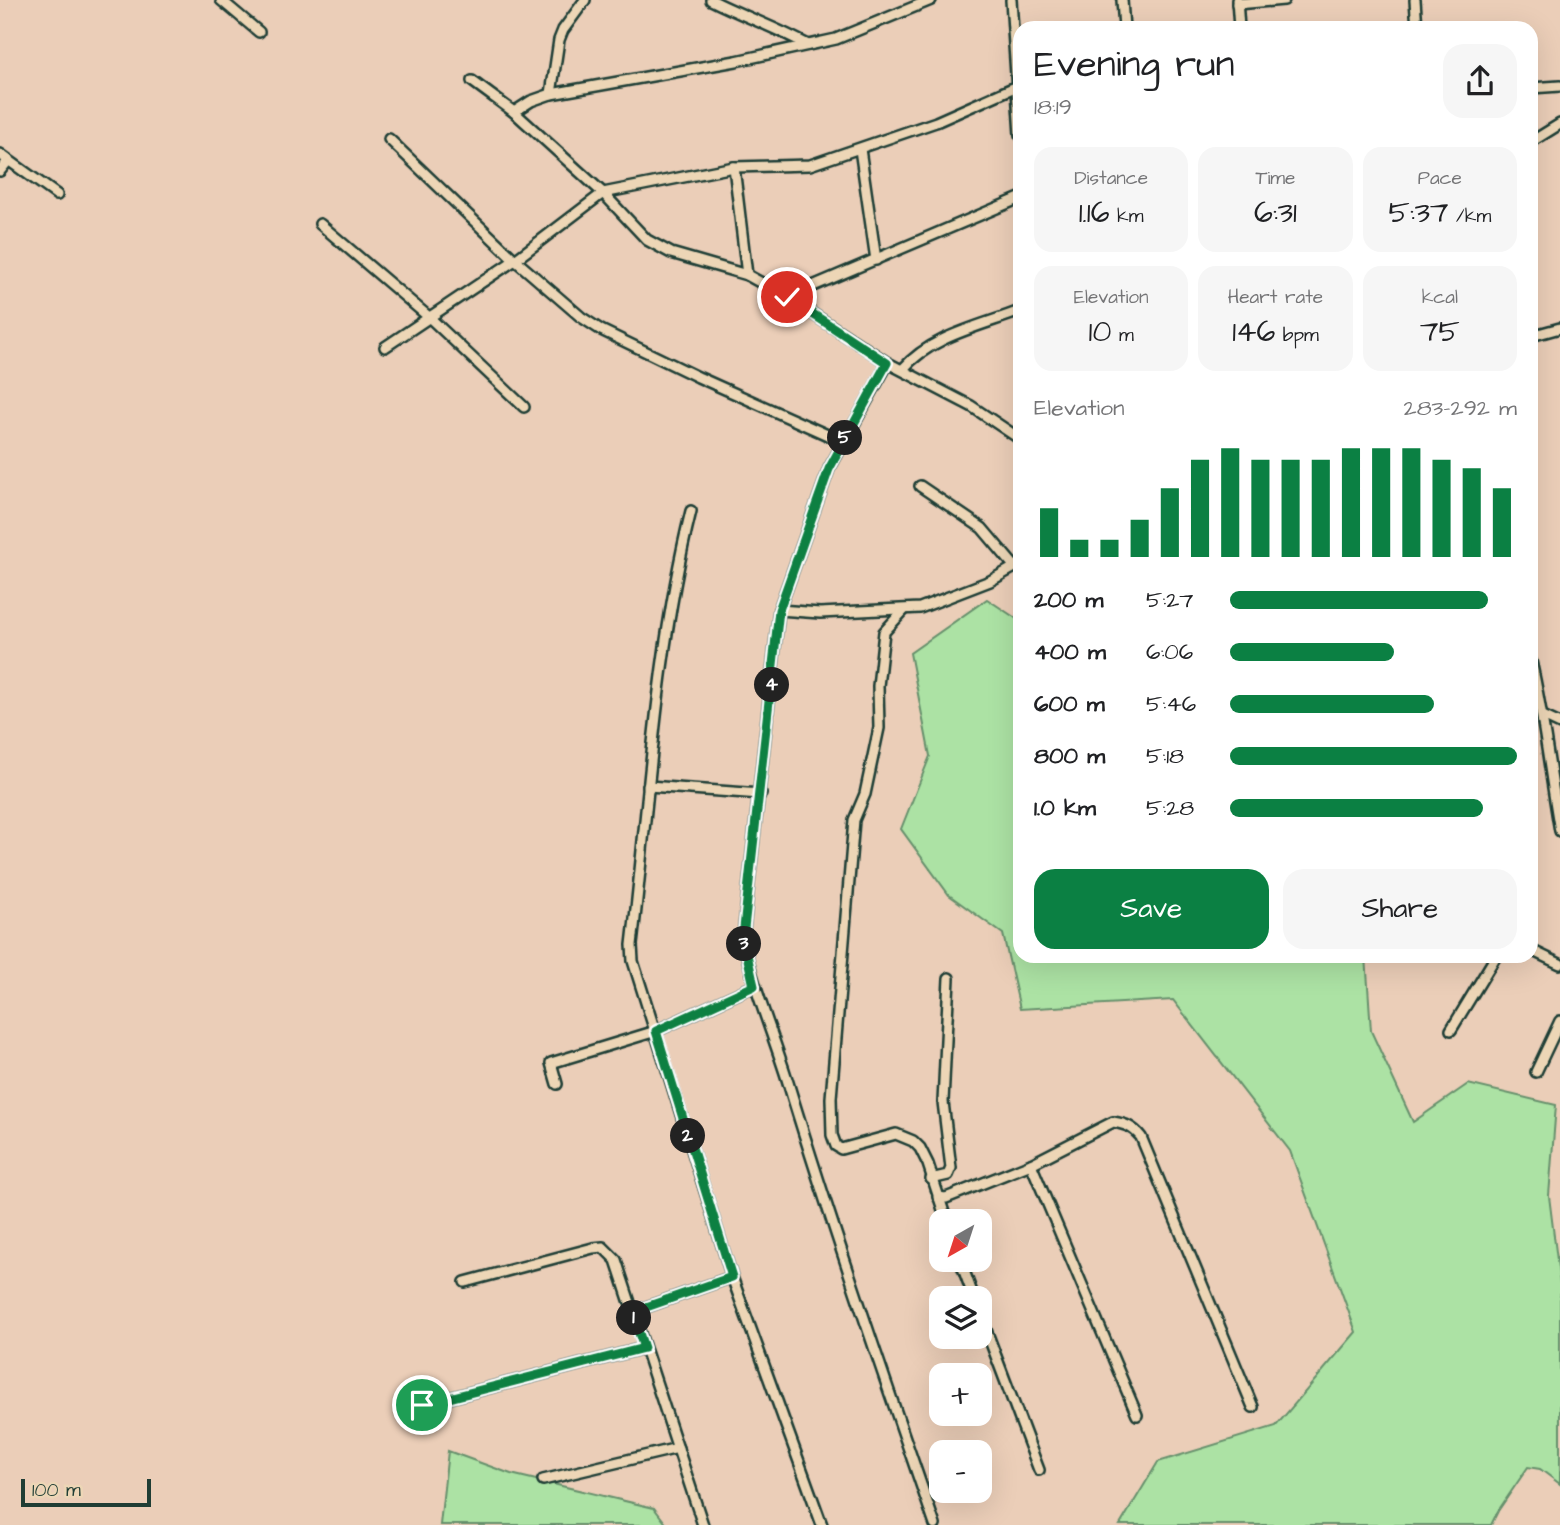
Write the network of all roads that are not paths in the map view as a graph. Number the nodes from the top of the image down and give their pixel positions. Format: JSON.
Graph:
{"nodes":[{"id":1,"x":220,"y":0,"type":"edge"},
{"id":2,"x":585,"y":0,"type":"edge"},
{"id":3,"x":711,"y":0,"type":"edge"},
{"id":4,"x":931,"y":0,"type":"edge"},
{"id":5,"x":1011,"y":0,"type":"edge"},
{"id":6,"x":1122,"y":0,"type":"edge"},
{"id":7,"x":1284,"y":0,"type":"edge"},
{"id":8,"x":1415,"y":0,"type":"edge"},
{"id":9,"x":1237,"y":2,"type":"edge"},
{"id":10,"x":1124,"y":21,"type":"edge"},
{"id":11,"x":1238,"y":21,"type":"edge"},
{"id":12,"x":1416,"y":21,"type":"edge"},
{"id":13,"x":259,"y":32,"type":"dead end"},
{"id":14,"x":1013,"y":44,"type":"edge"},
{"id":15,"x":808,"y":45,"type":"junction"},
{"id":16,"x":472,"y":81,"type":"dead end"},
{"id":17,"x":1560,"y":86,"type":"edge"},
{"id":18,"x":1013,"y":88,"type":"edge"},
{"id":19,"x":1538,"y":88,"type":"edge"},
{"id":20,"x":551,"y":94,"type":"junction"},
{"id":21,"x":514,"y":112,"type":"junction"},
{"id":22,"x":1560,"y":124,"type":"edge"},
{"id":23,"x":1538,"y":138,"type":"edge"},
{"id":24,"x":389,"y":139,"type":"dead end"},
{"id":25,"x":860,"y":149,"type":"junction"},
{"id":26,"x":0,"y":154,"type":"edge"},
{"id":27,"x":8,"y":161,"type":"junction"},
{"id":28,"x":734,"y":167,"type":"junction"},
{"id":29,"x":0,"y":171,"type":"edge"},
{"id":30,"x":603,"y":193,"type":"junction"},
{"id":31,"x":57,"y":195,"type":"dead end"},
{"id":32,"x":1013,"y":201,"type":"edge"},
{"id":33,"x":320,"y":224,"type":"dead end"},
{"id":34,"x":515,"y":260,"type":"junction"},
{"id":35,"x":876,"y":260,"type":"junction"},
{"id":36,"x":747,"y":275,"type":"junction"},
{"id":37,"x":787,"y":297,"type":"junction"},
{"id":38,"x":1013,"y":314,"type":"edge"},
{"id":39,"x":430,"y":318,"type":"junction"},
{"id":40,"x":1560,"y":328,"type":"edge"},
{"id":41,"x":1538,"y":334,"type":"edge"},
{"id":42,"x":385,"y":347,"type":"dead end"},
{"id":43,"x":887,"y":363,"type":"junction"},
{"id":44,"x":903,"y":369,"type":"junction"},
{"id":45,"x":524,"y":407,"type":"dead end"},
{"id":46,"x":1013,"y":434,"type":"edge"},
{"id":47,"x":843,"y":442,"type":"junction"},
{"id":48,"x":920,"y":486,"type":"dead end"},
{"id":49,"x":691,"y":511,"type":"dead end"},
{"id":50,"x":1013,"y":560,"type":"edge"},
{"id":51,"x":1013,"y":567,"type":"edge"},
{"id":52,"x":779,"y":610,"type":"junction"},
{"id":53,"x":904,"y":610,"type":"junction"},
{"id":54,"x":1538,"y":693,"type":"edge"},
{"id":55,"x":1543,"y":716,"type":"junction"},
{"id":56,"x":1560,"y":723,"type":"edge"},
{"id":57,"x":648,"y":786,"type":"junction"},
{"id":58,"x":761,"y":794,"type":"junction"},
{"id":59,"x":1560,"y":831,"type":"edge"},
{"id":60,"x":1538,"y":953,"type":"edge"},
{"id":61,"x":1492,"y":963,"type":"edge"},
{"id":62,"x":1560,"y":964,"type":"edge"},
{"id":63,"x":950,"y":978,"type":"dead end"},
{"id":64,"x":754,"y":986,"type":"junction"},
{"id":65,"x":1560,"y":1021,"type":"edge"},
{"id":66,"x":1451,"y":1030,"type":"dead end"},
{"id":67,"x":656,"y":1031,"type":"junction"},
{"id":68,"x":1536,"y":1072,"type":"dead end"},
{"id":69,"x":557,"y":1084,"type":"dead end"},
{"id":70,"x":1031,"y":1164,"type":"junction"},
{"id":71,"x":931,"y":1179,"type":"junction"},
{"id":72,"x":938,"y":1197,"type":"junction"},
{"id":73,"x":942,"y":1209,"type":"edge"},
{"id":74,"x":732,"y":1277,"type":"junction"},
{"id":75,"x":465,"y":1282,"type":"dead end"},
{"id":76,"x":632,"y":1312,"type":"junction"},
{"id":77,"x":992,"y":1346,"type":"edge"},
{"id":78,"x":644,"y":1348,"type":"junction"},
{"id":79,"x":422,"y":1405,"type":"dead end"},
{"id":80,"x":1253,"y":1407,"type":"dead end"},
{"id":81,"x":1137,"y":1415,"type":"dead end"},
{"id":82,"x":678,"y":1448,"type":"junction"},
{"id":83,"x":1039,"y":1470,"type":"dead end"},
{"id":84,"x":542,"y":1480,"type":"dead end"},
{"id":85,"x":703,"y":1525,"type":"edge"},
{"id":86,"x":822,"y":1525,"type":"edge"},
{"id":87,"x":935,"y":1525,"type":"edge"}],
"edges":[{"from":1,"to":13,"type":"street"},
{"from":2,"to":20,"type":"street"},
{"from":3,"to":15,"type":"street"},
{"from":4,"to":15,"type":"street"},
{"from":5,"to":14,"type":"street"},
{"from":6,"to":10,"type":"street"},
{"from":7,"to":9,"type":"street"},
{"from":8,"to":12,"type":"street"},
{"from":9,"to":11,"type":"street"},
{"from":15,"to":20,"type":"street"},
{"from":16,"to":21,"type":"street"},
{"from":17,"to":19,"type":"street"},
{"from":18,"to":25,"type":"street"},
{"from":20,"to":21,"type":"street"},
{"from":21,"to":30,"type":"street"},
{"from":22,"to":23,"type":"street"},
{"from":24,"to":34,"type":"street"},
{"from":25,"to":28,"type":"street"},
{"from":25,"to":35,"type":"street"},
{"from":26,"to":27,"type":"street"},
{"from":27,"to":29,"type":"street"},
{"from":27,"to":31,"type":"street"},
{"from":28,"to":30,"type":"street"},
{"from":28,"to":36,"type":"street"},
{"from":30,"to":34,"type":"street"},
{"from":30,"to":36,"type":"street"},
{"from":32,"to":35,"type":"street"},
{"from":33,"to":39,"type":"street"},
{"from":34,"to":39,"type":"street"},
{"from":34,"to":47,"type":"street"},
{"from":35,"to":37,"type":"street"},
{"from":36,"to":37,"type":"street"},
{"from":37,"to":43,"type":"street"},
{"from":38,"to":44,"type":"street"},
{"from":39,"to":42,"type":"street"},
{"from":39,"to":45,"type":"street"},
{"from":40,"to":41,"type":"street"},
{"from":43,"to":44,"type":"street"},
{"from":43,"to":47,"type":"street"},
{"from":44,"to":46,"type":"street"},
{"from":47,"to":52,"type":"street"},
{"from":48,"to":50,"type":"street"},
{"from":49,"to":57,"type":"street"},
{"from":51,"to":53,"type":"street"},
{"from":52,"to":53,"type":"street"},
{"from":52,"to":58,"type":"street"},
{"from":53,"to":71,"type":"street"},
{"from":54,"to":55,"type":"street"},
{"from":55,"to":56,"type":"street"},
{"from":55,"to":59,"type":"street"},
{"from":57,"to":58,"type":"street"},
{"from":57,"to":67,"type":"street"},
{"from":58,"to":64,"type":"street"},
{"from":60,"to":62,"type":"street"},
{"from":61,"to":66,"type":"street"},
{"from":63,"to":71,"type":"street"},
{"from":64,"to":67,"type":"street"},
{"from":64,"to":87,"type":"street"},
{"from":65,"to":68,"type":"street"},
{"from":67,"to":69,"type":"street"},
{"from":67,"to":74,"type":"street"},
{"from":70,"to":72,"type":"street"},
{"from":70,"to":80,"type":"street"},
{"from":70,"to":81,"type":"street"},
{"from":71,"to":72,"type":"street"},
{"from":72,"to":73,"type":"street"},
{"from":74,"to":76,"type":"street"},
{"from":74,"to":86,"type":"street"},
{"from":75,"to":76,"type":"street"},
{"from":76,"to":78,"type":"street"},
{"from":77,"to":83,"type":"street"},
{"from":78,"to":79,"type":"street"},
{"from":78,"to":82,"type":"street"},
{"from":82,"to":84,"type":"street"},
{"from":82,"to":85,"type":"street"}]}
